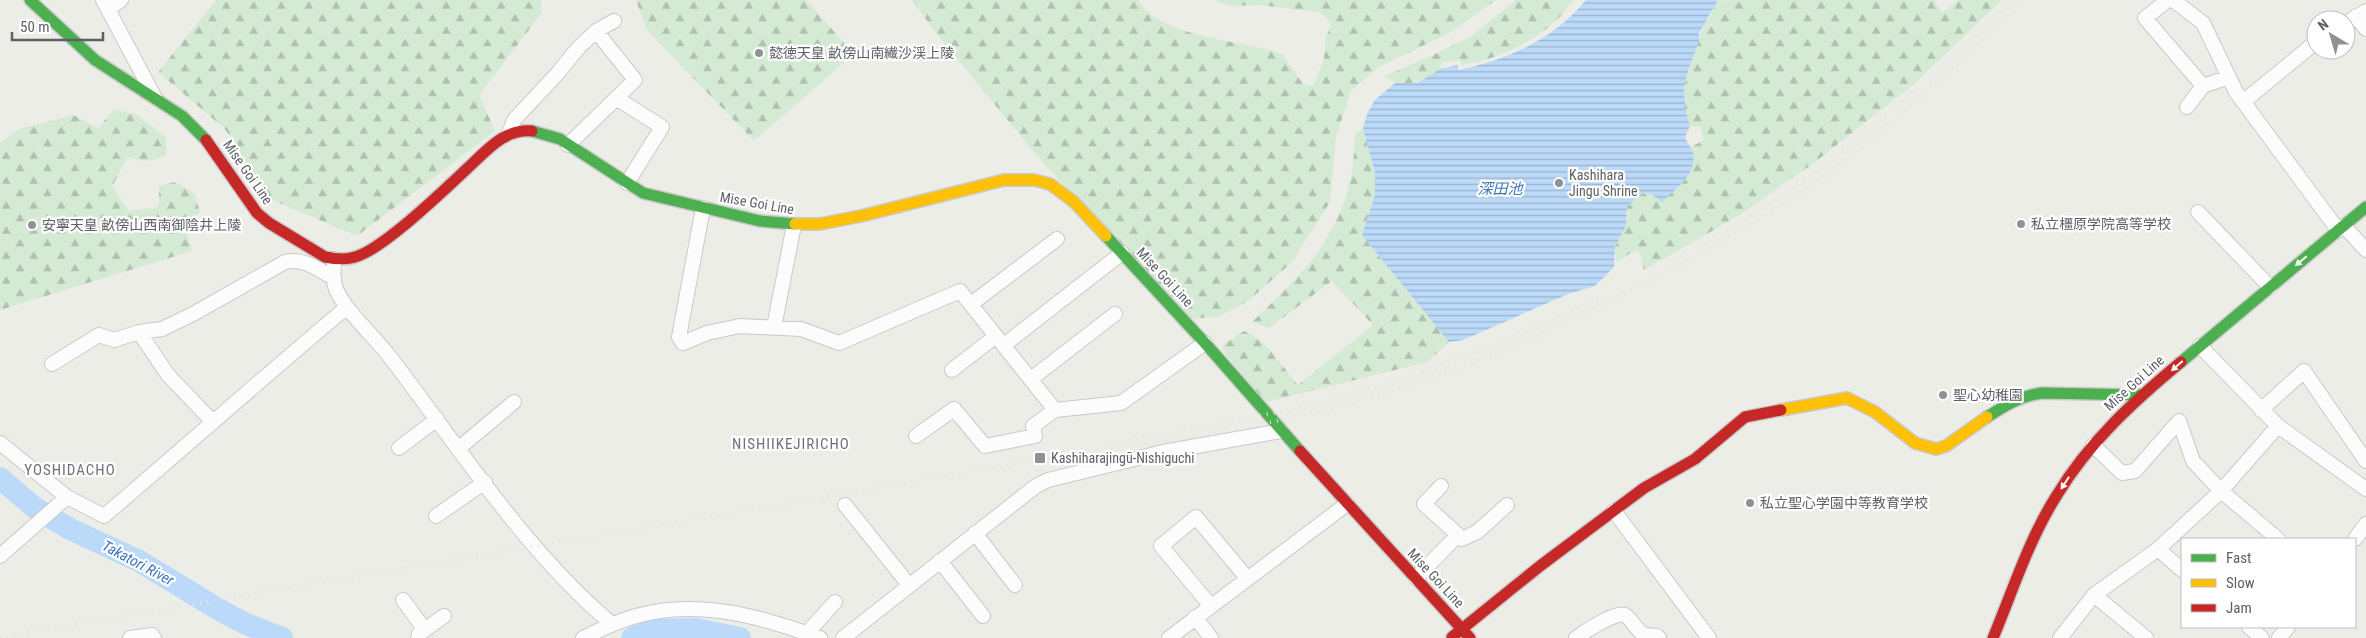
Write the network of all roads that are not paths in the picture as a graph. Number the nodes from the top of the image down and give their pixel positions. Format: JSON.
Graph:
{"nodes":[{"id":1,"x":30,"y":0,"type":"edge"},
{"id":2,"x":121,"y":0,"type":"edge"},
{"id":3,"x":2168,"y":0,"type":"edge"},
{"id":4,"x":2173,"y":0,"type":"edge"},
{"id":5,"x":106,"y":4,"type":"edge"},
{"id":6,"x":2356,"y":17,"type":"edge"},
{"id":7,"x":614,"y":20,"type":"dead end"},
{"id":8,"x":2366,"y":29,"type":"edge"},
{"id":9,"x":596,"y":31,"type":"junction"},
{"id":10,"x":2306,"y":50,"type":"edge"},
{"id":11,"x":2229,"y":77,"type":"junction"},
{"id":12,"x":2203,"y":86,"type":"junction"},
{"id":13,"x":154,"y":96,"type":"junction"},
{"id":14,"x":616,"y":98,"type":"junction"},
{"id":15,"x":2243,"y":102,"type":"junction"},
{"id":16,"x":2187,"y":107,"type":"dead end"},
{"id":17,"x":509,"y":133,"type":"junction"},
{"id":18,"x":568,"y":145,"type":"junction"},
{"id":19,"x":626,"y":183,"type":"junction"},
{"id":20,"x":2366,"y":207,"type":"edge"},
{"id":21,"x":703,"y":208,"type":"junction"},
{"id":22,"x":2198,"y":212,"type":"dead end"},
{"id":23,"x":794,"y":225,"type":"junction"},
{"id":24,"x":2341,"y":228,"type":"junction"},
{"id":25,"x":1057,"y":239,"type":"dead end"},
{"id":26,"x":2366,"y":250,"type":"edge"},
{"id":27,"x":1122,"y":253,"type":"junction"},
{"id":28,"x":335,"y":259,"type":"junction"},
{"id":29,"x":334,"y":278,"type":"junction"},
{"id":30,"x":2270,"y":287,"type":"junction"},
{"id":31,"x":971,"y":304,"type":"junction"},
{"id":32,"x":347,"y":307,"type":"junction"},
{"id":33,"x":1115,"y":314,"type":"dead end"},
{"id":34,"x":774,"y":328,"type":"junction"},
{"id":35,"x":139,"y":332,"type":"junction"},
{"id":36,"x":1000,"y":340,"type":"junction"},
{"id":37,"x":1205,"y":343,"type":"junction"},
{"id":38,"x":2200,"y":346,"type":"junction"},
{"id":39,"x":52,"y":364,"type":"dead end"},
{"id":40,"x":952,"y":370,"type":"dead end"},
{"id":41,"x":1030,"y":379,"type":"junction"},
{"id":42,"x":2142,"y":395,"type":"junction"},
{"id":43,"x":514,"y":402,"type":"dead end"},
{"id":44,"x":1054,"y":410,"type":"junction"},
{"id":45,"x":2261,"y":410,"type":"junction"},
{"id":46,"x":437,"y":420,"type":"junction"},
{"id":47,"x":213,"y":422,"type":"junction"},
{"id":48,"x":2278,"y":426,"type":"junction"},
{"id":49,"x":1281,"y":431,"type":"junction"},
{"id":50,"x":916,"y":436,"type":"dead end"},
{"id":51,"x":0,"y":443,"type":"edge"},
{"id":52,"x":2093,"y":445,"type":"junction"},
{"id":53,"x":399,"y":448,"type":"dead end"},
{"id":54,"x":459,"y":448,"type":"junction"},
{"id":55,"x":2366,"y":461,"type":"edge"},
{"id":56,"x":485,"y":482,"type":"junction"},
{"id":57,"x":1441,"y":486,"type":"dead end"},
{"id":58,"x":2366,"y":489,"type":"edge"},
{"id":59,"x":2221,"y":491,"type":"junction"},
{"id":60,"x":64,"y":500,"type":"junction"},
{"id":61,"x":1347,"y":504,"type":"junction"},
{"id":62,"x":846,"y":505,"type":"dead end"},
{"id":63,"x":1507,"y":505,"type":"dead end"},
{"id":64,"x":1614,"y":511,"type":"junction"},
{"id":65,"x":436,"y":516,"type":"dead end"},
{"id":66,"x":2366,"y":524,"type":"edge"},
{"id":67,"x":975,"y":533,"type":"junction"},
{"id":68,"x":1458,"y":536,"type":"junction"},
{"id":69,"x":2277,"y":538,"type":"edge"},
{"id":70,"x":2356,"y":538,"type":"edge"},
{"id":71,"x":2158,"y":549,"type":"junction"},
{"id":72,"x":0,"y":556,"type":"edge"},
{"id":73,"x":940,"y":560,"type":"junction"},
{"id":74,"x":2181,"y":569,"type":"edge"},
{"id":75,"x":1247,"y":578,"type":"junction"},
{"id":76,"x":1416,"y":578,"type":"junction"},
{"id":77,"x":909,"y":585,"type":"junction"},
{"id":78,"x":1015,"y":585,"type":"dead end"},
{"id":79,"x":2094,"y":595,"type":"junction"},
{"id":80,"x":403,"y":600,"type":"dead end"},
{"id":81,"x":835,"y":602,"type":"dead end"},
{"id":82,"x":1210,"y":605,"type":"junction"},
{"id":83,"x":444,"y":616,"type":"dead end"},
{"id":84,"x":983,"y":616,"type":"dead end"},
{"id":85,"x":1194,"y":617,"type":"junction"},
{"id":86,"x":612,"y":624,"type":"junction"},
{"id":87,"x":2250,"y":628,"type":"edge"},
{"id":88,"x":2287,"y":628,"type":"edge"},
{"id":89,"x":1462,"y":629,"type":"junction"},
{"id":90,"x":422,"y":634,"type":"edge"},
{"id":91,"x":813,"y":636,"type":"edge"},
{"id":92,"x":1175,"y":636,"type":"edge"},
{"id":93,"x":130,"y":638,"type":"edge"},
{"id":94,"x":154,"y":638,"type":"edge"},
{"id":95,"x":583,"y":638,"type":"edge"},
{"id":96,"x":842,"y":638,"type":"edge"},
{"id":97,"x":1211,"y":638,"type":"edge"},
{"id":98,"x":1451,"y":638,"type":"edge"},
{"id":99,"x":1470,"y":638,"type":"edge"},
{"id":100,"x":1576,"y":638,"type":"edge"},
{"id":101,"x":1659,"y":638,"type":"edge"},
{"id":102,"x":1709,"y":638,"type":"edge"},
{"id":103,"x":1993,"y":638,"type":"edge"},
{"id":104,"x":2060,"y":638,"type":"edge"},
{"id":105,"x":2146,"y":638,"type":"edge"},
{"id":106,"x":2262,"y":638,"type":"edge"},
{"id":107,"x":2279,"y":638,"type":"edge"}],
"edges":[{"from":1,"to":13,"type":"main road","name":"Mise Goi Line"},
{"from":2,"to":5,"type":"street"},
{"from":3,"to":12,"type":"street"},
{"from":4,"to":11,"type":"street"},
{"from":5,"to":13,"type":"street"},
{"from":6,"to":8,"type":"street"},
{"from":7,"to":9,"type":"street"},
{"from":9,"to":14,"type":"street"},
{"from":9,"to":17,"type":"street"},
{"from":10,"to":15,"type":"street"},
{"from":11,"to":12,"type":"street"},
{"from":11,"to":15,"type":"street"},
{"from":12,"to":16,"type":"street"},
{"from":13,"to":28,"type":"main road","name":"Mise Goi Line"},
{"from":14,"to":18,"type":"street"},
{"from":14,"to":19,"type":"street"},
{"from":15,"to":24,"type":"street"},
{"from":17,"to":18,"type":"main road","name":"Mise Goi Line"},
{"from":17,"to":28,"type":"main road"},
{"from":18,"to":19,"type":"main road","name":"Mise Goi Line"},
{"from":19,"to":21,"type":"main road","name":"Mise Goi Line"},
{"from":20,"to":24,"type":"main road","name":"Mise Goi Line"},
{"from":21,"to":23,"type":"main road","name":"Mise Goi Line"},
{"from":21,"to":34,"type":"street"},
{"from":22,"to":30,"type":"street"},
{"from":23,"to":27,"type":"main road","name":"Mise Goi Line"},
{"from":23,"to":34,"type":"street"},
{"from":24,"to":26,"type":"street"},
{"from":24,"to":30,"type":"main road","name":"Mise Goi Line","one_way":true},
{"from":25,"to":31,"type":"street"},
{"from":27,"to":36,"type":"street"},
{"from":27,"to":37,"type":"main road","name":"Mise Goi Line"},
{"from":28,"to":29,"type":"street"},
{"from":29,"to":32,"type":"street"},
{"from":29,"to":35,"type":"street"},
{"from":30,"to":38,"type":"main road","name":"Mise Goi Line"},
{"from":31,"to":34,"type":"street"},
{"from":31,"to":36,"type":"street"},
{"from":32,"to":46,"type":"street"},
{"from":32,"to":47,"type":"street"},
{"from":33,"to":41,"type":"street"},
{"from":35,"to":39,"type":"street"},
{"from":35,"to":47,"type":"street"},
{"from":36,"to":40,"type":"street"},
{"from":36,"to":41,"type":"street"},
{"from":37,"to":44,"type":"street"},
{"from":37,"to":49,"type":"main road","name":"Mise Goi Line"},
{"from":38,"to":42,"type":"main road","name":"Mise Goi Line","one_way":true},
{"from":38,"to":45,"type":"street"},
{"from":41,"to":44,"type":"street"},
{"from":42,"to":52,"type":"main road","name":"Mise Goi Line"},
{"from":42,"to":64,"type":"main road"},
{"from":43,"to":54,"type":"street"},
{"from":44,"to":50,"type":"street"},
{"from":45,"to":48,"type":"street"},
{"from":45,"to":55,"type":"street"},
{"from":46,"to":53,"type":"street"},
{"from":46,"to":54,"type":"street"},
{"from":47,"to":60,"type":"street"},
{"from":48,"to":58,"type":"street"},
{"from":48,"to":59,"type":"street"},
{"from":49,"to":61,"type":"main road","name":"Mise Goi Line"},
{"from":49,"to":67,"type":"street"},
{"from":51,"to":60,"type":"street"},
{"from":52,"to":59,"type":"street"},
{"from":52,"to":103,"type":"main road","name":"Mise Goi Line","one_way":true},
{"from":54,"to":56,"type":"street"},
{"from":56,"to":65,"type":"street"},
{"from":56,"to":86,"type":"street"},
{"from":57,"to":68,"type":"street"},
{"from":59,"to":69,"type":"street"},
{"from":59,"to":71,"type":"street"},
{"from":60,"to":72,"type":"street"},
{"from":61,"to":75,"type":"street"},
{"from":61,"to":76,"type":"main road","name":"Mise Goi Line"},
{"from":62,"to":77,"type":"street"},
{"from":63,"to":68,"type":"street"},
{"from":64,"to":89,"type":"main road"},
{"from":64,"to":102,"type":"street"},
{"from":66,"to":70,"type":"street"},
{"from":67,"to":73,"type":"street"},
{"from":67,"to":78,"type":"street"},
{"from":68,"to":76,"type":"street"},
{"from":71,"to":74,"type":"street"},
{"from":71,"to":79,"type":"street"},
{"from":73,"to":77,"type":"street"},
{"from":73,"to":84,"type":"street"},
{"from":75,"to":82,"type":"street"},
{"from":75,"to":82,"type":"street"},
{"from":76,"to":89,"type":"main road","name":"Mise Goi Line"},
{"from":77,"to":96,"type":"street"},
{"from":79,"to":104,"type":"street"},
{"from":79,"to":105,"type":"street"},
{"from":80,"to":90,"type":"street"},
{"from":81,"to":91,"type":"street"},
{"from":82,"to":85,"type":"street"},
{"from":83,"to":90,"type":"street"},
{"from":85,"to":92,"type":"street"},
{"from":85,"to":97,"type":"street"},
{"from":86,"to":91,"type":"street"},
{"from":86,"to":95,"type":"street"},
{"from":87,"to":106,"type":"street"},
{"from":88,"to":107,"type":"street"},
{"from":89,"to":98,"type":"main road"},
{"from":89,"to":99,"type":"main road","name":"Mise Goi Line"},
{"from":93,"to":94,"type":"street"},
{"from":100,"to":101,"type":"street"}]}
